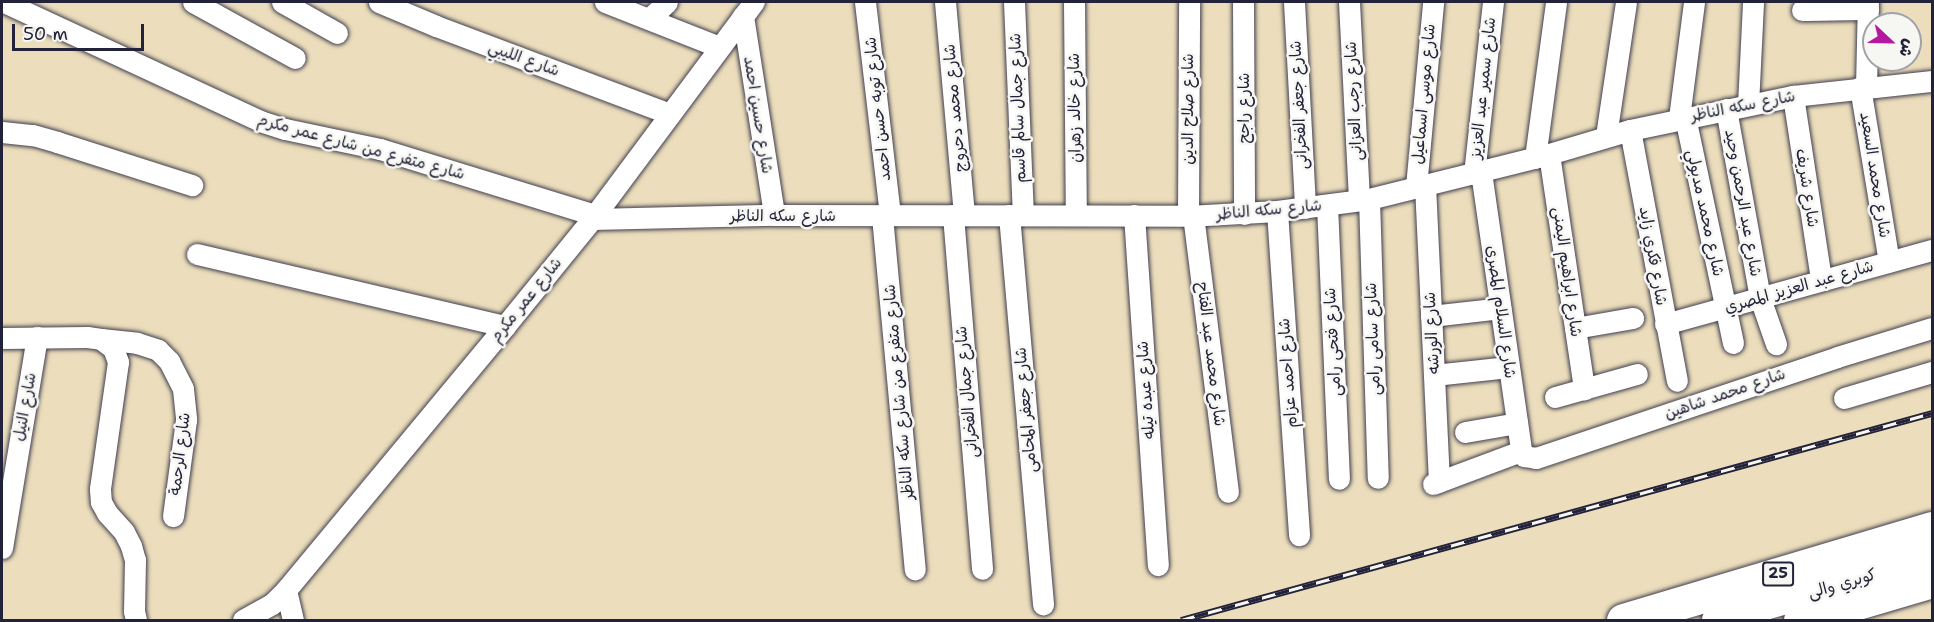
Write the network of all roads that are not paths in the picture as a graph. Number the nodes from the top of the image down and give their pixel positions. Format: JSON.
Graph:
{"nodes":[{"id":1,"x":4,"y":2,"type":"edge"},
{"id":2,"x":193,"y":2,"type":"edge"},
{"id":3,"x":282,"y":2,"type":"edge"},
{"id":4,"x":379,"y":2,"type":"edge"},
{"id":5,"x":605,"y":2,"type":"edge"},
{"id":6,"x":667,"y":2,"type":"edge"},
{"id":7,"x":865,"y":2,"type":"edge"},
{"id":8,"x":945,"y":2,"type":"edge"},
{"id":9,"x":1014,"y":2,"type":"edge"},
{"id":10,"x":1074,"y":2,"type":"edge"},
{"id":11,"x":1189,"y":2,"type":"edge"},
{"id":12,"x":1243,"y":2,"type":"edge"},
{"id":13,"x":1294,"y":2,"type":"edge"},
{"id":14,"x":1348,"y":2,"type":"edge"},
{"id":15,"x":1433,"y":2,"type":"edge"},
{"id":16,"x":1493,"y":2,"type":"edge"},
{"id":17,"x":1556,"y":2,"type":"edge"},
{"id":18,"x":1626,"y":2,"type":"edge"},
{"id":19,"x":1694,"y":2,"type":"edge"},
{"id":20,"x":1753,"y":2,"type":"edge"},
{"id":21,"x":1868,"y":5,"type":"edge"},
{"id":22,"x":748,"y":9,"type":"edge"},
{"id":23,"x":1802,"y":10,"type":"dead end"},
{"id":24,"x":650,"y":18,"type":"junction"},
{"id":25,"x":337,"y":33,"type":"dead end"},
{"id":26,"x":719,"y":47,"type":"junction"},
{"id":27,"x":295,"y":58,"type":"dead end"},
{"id":28,"x":1932,"y":81,"type":"edge"},
{"id":29,"x":1863,"y":87,"type":"junction"},
{"id":30,"x":1793,"y":96,"type":"junction"},
{"id":31,"x":1748,"y":105,"type":"junction"},
{"id":32,"x":1726,"y":109,"type":"junction"},
{"id":33,"x":670,"y":114,"type":"junction"},
{"id":34,"x":1682,"y":118,"type":"junction"},
{"id":35,"x":1630,"y":130,"type":"junction"},
{"id":36,"x":2,"y":132,"type":"edge"},
{"id":37,"x":1606,"y":136,"type":"junction"},
{"id":38,"x":1542,"y":156,"type":"junction"},
{"id":39,"x":1478,"y":173,"type":"junction"},
{"id":40,"x":192,"y":185,"type":"dead end"},
{"id":41,"x":1420,"y":186,"type":"junction"},
{"id":42,"x":1364,"y":200,"type":"junction"},
{"id":43,"x":1327,"y":205,"type":"junction"},
{"id":44,"x":1305,"y":208,"type":"junction"},
{"id":45,"x":1276,"y":211,"type":"junction"},
{"id":46,"x":1244,"y":214,"type":"junction"},
{"id":47,"x":774,"y":215,"type":"junction"},
{"id":48,"x":958,"y":215,"type":"junction"},
{"id":49,"x":1016,"y":215,"type":"junction"},
{"id":50,"x":1076,"y":215,"type":"junction"},
{"id":51,"x":1134,"y":215,"type":"junction"},
{"id":52,"x":886,"y":216,"type":"junction"},
{"id":53,"x":1190,"y":216,"type":"junction"},
{"id":54,"x":593,"y":217,"type":"junction"},
{"id":55,"x":1932,"y":250,"type":"edge"},
{"id":56,"x":197,"y":254,"type":"dead end"},
{"id":57,"x":1889,"y":262,"type":"junction"},
{"id":58,"x":1821,"y":280,"type":"junction"},
{"id":59,"x":1760,"y":298,"type":"junction"},
{"id":60,"x":1725,"y":307,"type":"junction"},
{"id":61,"x":1501,"y":308,"type":"junction"},
{"id":62,"x":1431,"y":316,"type":"junction"},
{"id":63,"x":1633,"y":318,"type":"dead end"},
{"id":64,"x":1665,"y":324,"type":"junction"},
{"id":65,"x":505,"y":326,"type":"junction"},
{"id":66,"x":1575,"y":328,"type":"junction"},
{"id":67,"x":1932,"y":328,"type":"edge"},
{"id":68,"x":37,"y":337,"type":"junction"},
{"id":69,"x":2,"y":338,"type":"edge"},
{"id":70,"x":101,"y":339,"type":"junction"},
{"id":71,"x":1732,"y":343,"type":"dead end"},
{"id":72,"x":1776,"y":344,"type":"dead end"},
{"id":73,"x":1509,"y":367,"type":"junction"},
{"id":74,"x":1932,"y":372,"type":"edge"},
{"id":75,"x":1637,"y":374,"type":"dead end"},
{"id":76,"x":1434,"y":375,"type":"junction"},
{"id":77,"x":1677,"y":381,"type":"dead end"},
{"id":78,"x":1584,"y":389,"type":"junction"},
{"id":79,"x":1555,"y":397,"type":"dead end"},
{"id":80,"x":1844,"y":398,"type":"dead end"},
{"id":81,"x":1517,"y":423,"type":"junction"},
{"id":82,"x":1465,"y":432,"type":"dead end"},
{"id":83,"x":1521,"y":451,"type":"junction"},
{"id":84,"x":1378,"y":478,"type":"dead end"},
{"id":85,"x":1339,"y":479,"type":"dead end"},
{"id":86,"x":1228,"y":492,"type":"dead end"},
{"id":87,"x":173,"y":516,"type":"dead end"},
{"id":88,"x":1932,"y":528,"type":"edge"},
{"id":89,"x":1299,"y":535,"type":"dead end"},
{"id":90,"x":2,"y":548,"type":"edge"},
{"id":91,"x":1932,"y":558,"type":"edge"},
{"id":92,"x":1158,"y":565,"type":"dead end"},
{"id":93,"x":915,"y":568,"type":"dead end"},
{"id":94,"x":982,"y":569,"type":"dead end"},
{"id":95,"x":1932,"y":571,"type":"edge"},
{"id":96,"x":1932,"y":581,"type":"edge"},
{"id":97,"x":286,"y":590,"type":"junction"},
{"id":98,"x":1043,"y":605,"type":"dead end"},
{"id":99,"x":136,"y":621,"type":"edge"},
{"id":100,"x":243,"y":621,"type":"edge"},
{"id":101,"x":293,"y":621,"type":"edge"},
{"id":102,"x":1623,"y":621,"type":"edge"},
{"id":103,"x":1716,"y":621,"type":"edge"},
{"id":104,"x":1763,"y":621,"type":"edge"},
{"id":105,"x":1800,"y":621,"type":"edge"}],
"edges":[{"from":1,"to":54,"type":"street","name":"شارع متفرع من شارع عمر مكرم"},
{"from":2,"to":27,"type":"street"},
{"from":3,"to":25,"type":"street"},
{"from":4,"to":33,"type":"street","name":"شارع الليبي"},
{"from":5,"to":24,"type":"street"},
{"from":6,"to":24,"type":"street"},
{"from":7,"to":52,"type":"street","name":"شارع توبه حسن احمد"},
{"from":8,"to":48,"type":"street","name":"شارع محمد دحروج"},
{"from":9,"to":49,"type":"street","name":"شارع جمال سالم قاسم"},
{"from":10,"to":50,"type":"street","name":"شارع خالد زهران"},
{"from":11,"to":53,"type":"street","name":"شارع صلاح الدين"},
{"from":12,"to":46,"type":"street","name":"شارع راجح"},
{"from":13,"to":44,"type":"street","name":"شارع جعفر الفخرانى"},
{"from":14,"to":42,"type":"street","name":"شارع رجب العزانى"},
{"from":15,"to":41,"type":"street","name":"شارع موسى اسماعيل"},
{"from":16,"to":39,"type":"street","name":"شارع سمير عبد العزيز"},
{"from":17,"to":38,"type":"street","name":"شارع ابراهيم اليمنى"},
{"from":18,"to":37,"type":"street"},
{"from":19,"to":34,"type":"street","name":"شارع محمد مدبولي"},
{"from":20,"to":31,"type":"street"},
{"from":21,"to":23,"type":"street"},
{"from":21,"to":29,"type":"street","name":"شارع محمد السعيد"},
{"from":22,"to":26,"type":"street","name":"شارع عمر مكرم"},
{"from":22,"to":47,"type":"street","name":"شارع حسين احمد"},
{"from":24,"to":26,"type":"street"},
{"from":26,"to":33,"type":"street","name":"شارع عمر مكرم"},
{"from":28,"to":29,"type":"street","name":"شارع سكه الناظر"},
{"from":29,"to":30,"type":"street","name":"شارع سكه الناظر"},
{"from":29,"to":57,"type":"street","name":"شارع محمد السعيد"},
{"from":30,"to":31,"type":"street","name":"شارع سكه الناظر"},
{"from":30,"to":58,"type":"street","name":"شارع شريف"},
{"from":31,"to":32,"type":"street","name":"شارع سكه الناظر"},
{"from":32,"to":34,"type":"street","name":"شارع سكه الناظر"},
{"from":32,"to":59,"type":"street","name":"شارع عبد الرحمن وحيد"},
{"from":33,"to":54,"type":"street","name":"شارع عمر مكرم"},
{"from":34,"to":35,"type":"street","name":"شارع سكه الناظر"},
{"from":34,"to":60,"type":"street","name":"شارع محمد مدبولي"},
{"from":35,"to":37,"type":"street","name":"شارع سكه الناظر"},
{"from":35,"to":64,"type":"street","name":"شارع فكري زايد"},
{"from":36,"to":40,"type":"street"},
{"from":37,"to":38,"type":"street","name":"شارع سكه الناظر"},
{"from":38,"to":39,"type":"street","name":"شارع سكه الناظر"},
{"from":38,"to":66,"type":"street","name":"شارع ابراهيم اليمنى"},
{"from":39,"to":41,"type":"street","name":"شارع سكه الناظر"},
{"from":39,"to":61,"type":"street","name":"شارع السلام المصرى"},
{"from":41,"to":42,"type":"street","name":"شارع سكه الناظر"},
{"from":41,"to":62,"type":"street","name":"شارع الورشه"},
{"from":42,"to":43,"type":"street","name":"شارع سكه الناظر"},
{"from":42,"to":84,"type":"street","name":"شارع سامى رامى"},
{"from":43,"to":44,"type":"street","name":"شارع سكه الناظر"},
{"from":43,"to":85,"type":"street","name":"شارع فتحى رامى"},
{"from":44,"to":45,"type":"street","name":"شارع سكه الناظر"},
{"from":45,"to":46,"type":"street","name":"شارع سكه الناظر"},
{"from":45,"to":89,"type":"street","name":"شارع احمد عزام"},
{"from":46,"to":53,"type":"street","name":"شارع سكه الناظر"},
{"from":47,"to":52,"type":"street","name":"شارع سكه الناظر"},
{"from":47,"to":54,"type":"street","name":"شارع سكه الناظر"},
{"from":48,"to":49,"type":"street","name":"شارع سكه الناظر"},
{"from":48,"to":52,"type":"street","name":"شارع سكه الناظر"},
{"from":48,"to":94,"type":"street","name":"شارع جمال الفخرانى"},
{"from":49,"to":50,"type":"street","name":"شارع سكه الناظر"},
{"from":49,"to":98,"type":"street","name":"شارع جعفر المحامى"},
{"from":50,"to":51,"type":"street","name":"شارع سكه الناظر"},
{"from":51,"to":53,"type":"street","name":"شارع سكه الناظر"},
{"from":51,"to":92,"type":"street","name":"شارع عبده تيله"},
{"from":52,"to":93,"type":"street","name":"شارع متفرع من شارع سكه الناظر"},
{"from":53,"to":86,"type":"street","name":"شارع محمد عبد الفتاح"},
{"from":54,"to":65,"type":"street","name":"شارع عمر مكرم"},
{"from":55,"to":57,"type":"street","name":"شارع عبد العزيز المصري"},
{"from":56,"to":65,"type":"street"},
{"from":57,"to":58,"type":"street","name":"شارع عبد العزيز المصري"},
{"from":58,"to":59,"type":"street","name":"شارع عبد العزيز المصري"},
{"from":59,"to":60,"type":"street","name":"شارع عبد العزيز المصري"},
{"from":59,"to":72,"type":"street","name":"شارع عبد الرحمن وحيد"},
{"from":60,"to":64,"type":"street","name":"شارع عبد العزيز المصري"},
{"from":60,"to":71,"type":"street","name":"شارع محمد مدبولي"},
{"from":61,"to":62,"type":"street"},
{"from":61,"to":73,"type":"street","name":"شارع السلام المصرى"},
{"from":62,"to":76,"type":"street","name":"شارع الورشه"},
{"from":63,"to":66,"type":"street"},
{"from":64,"to":77,"type":"street","name":"شارع فكري زايد"},
{"from":65,"to":97,"type":"street","name":"شارع عمر مكرم"},
{"from":66,"to":78,"type":"street","name":"شارع ابراهيم اليمنى"},
{"from":67,"to":83,"type":"street","name":"شارع محمد شاهين"},
{"from":68,"to":69,"type":"street","name":"شارع الرحمة"},
{"from":68,"to":70,"type":"street","name":"شارع الرحمة"},
{"from":68,"to":90,"type":"street","name":"شارع النيل"},
{"from":70,"to":87,"type":"street","name":"شارع الرحمة"},
{"from":70,"to":99,"type":"street"},
{"from":73,"to":76,"type":"street"},
{"from":73,"to":81,"type":"street","name":"شارع السلام المصرى"},
{"from":74,"to":80,"type":"street"},
{"from":75,"to":78,"type":"street"},
{"from":76,"to":83,"type":"street","name":"شارع الورشه"},
{"from":78,"to":79,"type":"street"},
{"from":81,"to":82,"type":"street"},
{"from":81,"to":83,"type":"street","name":"شارع السلام المصرى"},
{"from":88,"to":102,"type":"highway","number":"25"},
{"from":91,"to":103,"type":"main road","name":"كوبري والى"},
{"from":95,"to":104,"type":"main road","name":"كوبري والى"},
{"from":96,"to":105,"type":"highway"},
{"from":97,"to":100,"type":"street","name":"شارع عمر مكرم"},
{"from":97,"to":101,"type":"street"}]}
